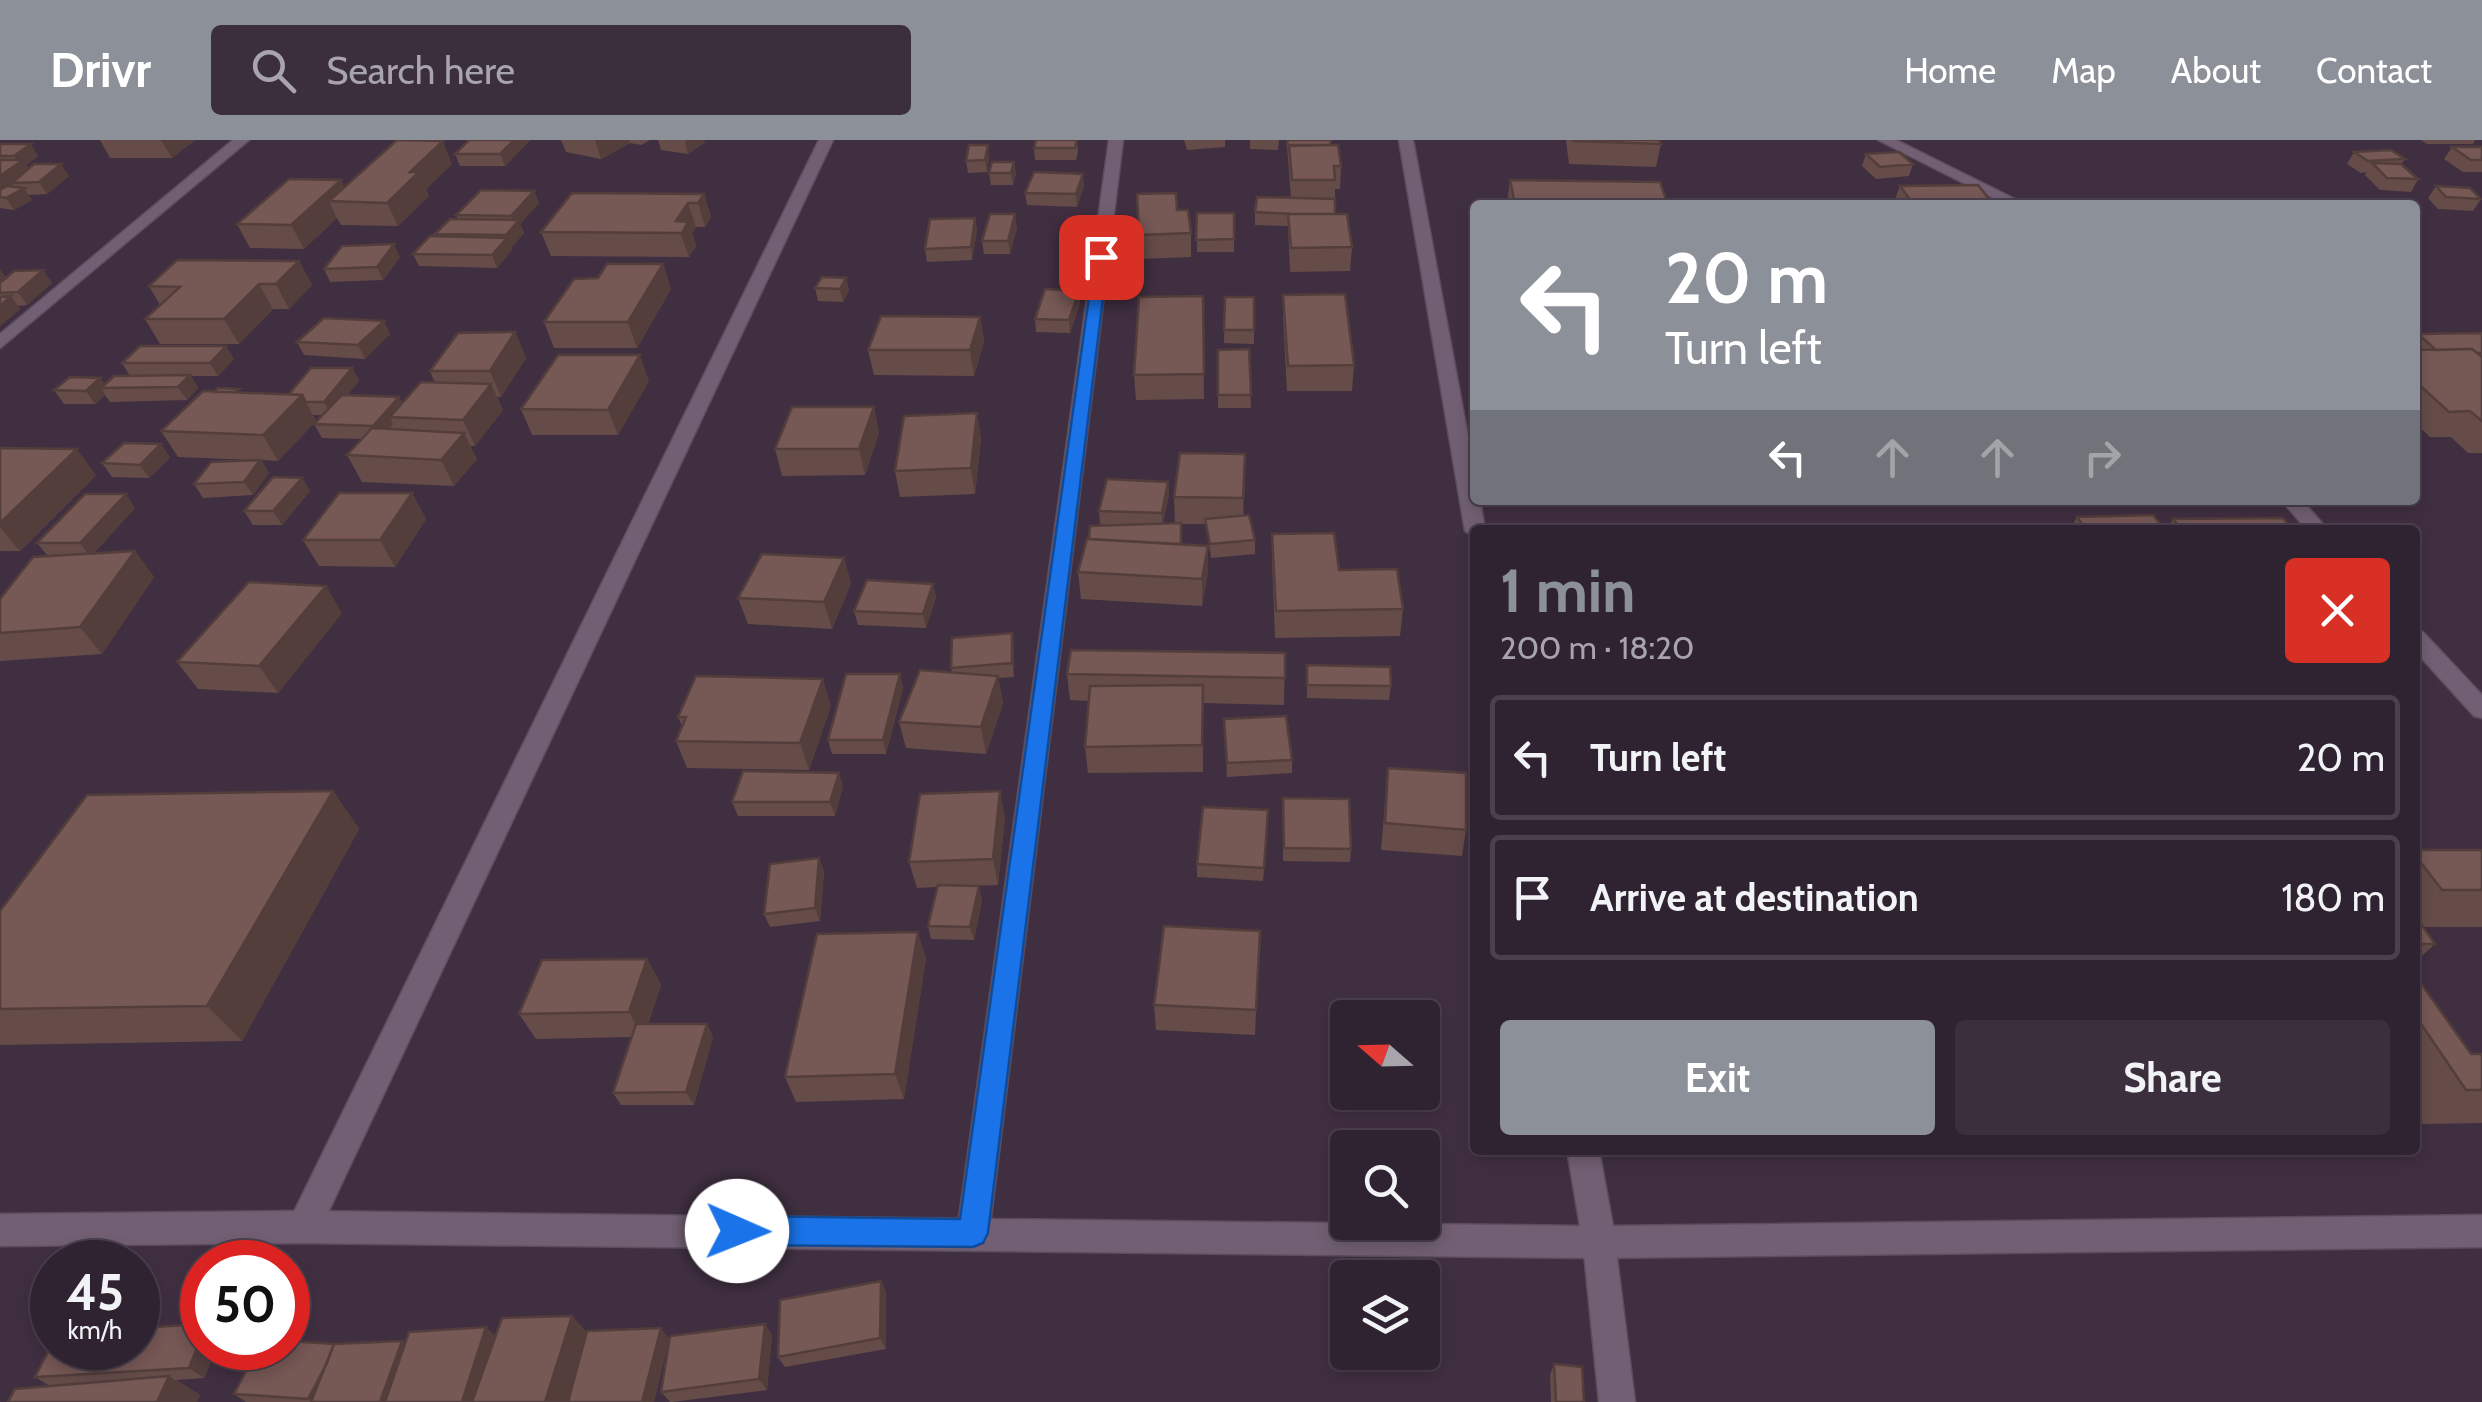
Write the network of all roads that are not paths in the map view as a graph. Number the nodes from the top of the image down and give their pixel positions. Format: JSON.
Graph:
{"nodes":[{"id":1,"x":242,"y":140,"type":"edge"},
{"id":2,"x":826,"y":140,"type":"edge"},
{"id":3,"x":1116,"y":140,"type":"edge"},
{"id":4,"x":1406,"y":140,"type":"edge"},
{"id":5,"x":1885,"y":140,"type":"edge"},
{"id":6,"x":2008,"y":200,"type":"edge"},
{"id":7,"x":0,"y":344,"type":"edge"},
{"id":8,"x":1470,"y":503,"type":"edge"},
{"id":9,"x":2296,"y":505,"type":"edge"},
{"id":10,"x":2314,"y":525,"type":"edge"},
{"id":11,"x":2420,"y":642,"type":"edge"},
{"id":12,"x":2482,"y":710,"type":"edge"},
{"id":13,"x":1584,"y":1155,"type":"edge"},
{"id":14,"x":304,"y":1226,"type":"junction"},
{"id":15,"x":0,"y":1230,"type":"edge"},
{"id":16,"x":2482,"y":1231,"type":"edge"},
{"id":17,"x":973,"y":1233,"type":"junction"},
{"id":18,"x":1599,"y":1242,"type":"junction"},
{"id":19,"x":1616,"y":1402,"type":"edge"}],
"edges":[{"from":1,"to":7,"type":"street"},
{"from":2,"to":14,"type":"street"},
{"from":3,"to":17,"type":"street"},
{"from":4,"to":8,"type":"street"},
{"from":5,"to":6,"type":"street"},
{"from":9,"to":10,"type":"street"},
{"from":11,"to":12,"type":"street"},
{"from":13,"to":18,"type":"street"},
{"from":14,"to":15,"type":"street"},
{"from":14,"to":17,"type":"street"},
{"from":16,"to":18,"type":"street"},
{"from":17,"to":18,"type":"street"},
{"from":18,"to":19,"type":"street"}]}
